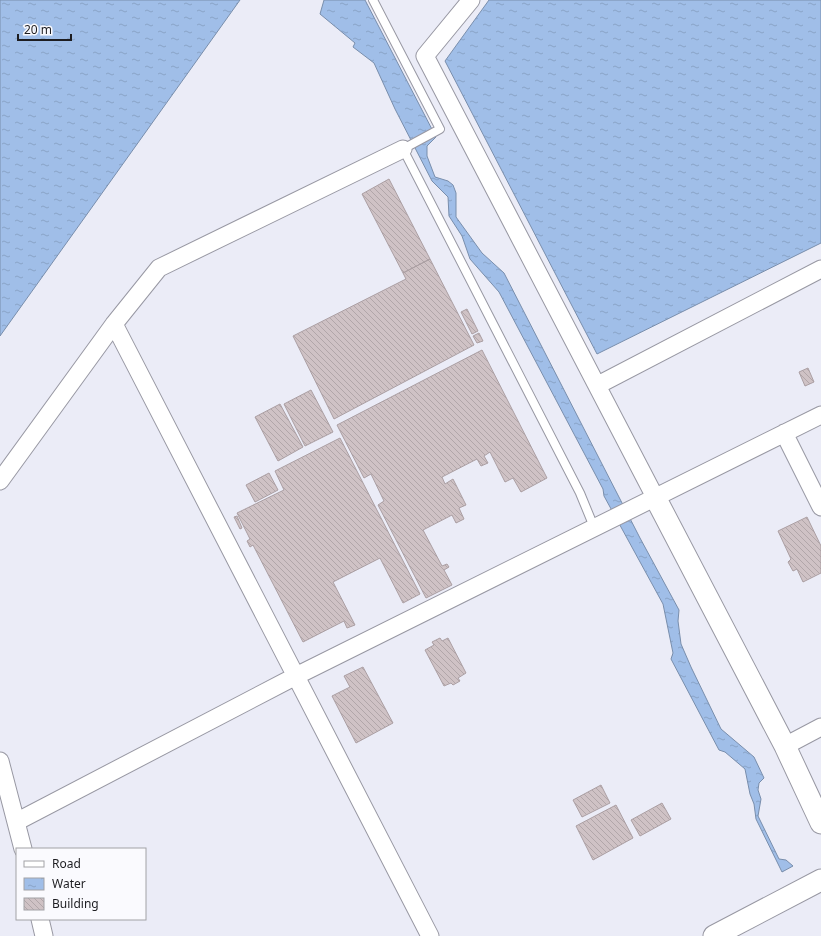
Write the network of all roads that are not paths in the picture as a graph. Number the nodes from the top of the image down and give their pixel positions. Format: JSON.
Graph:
{"nodes":[{"id":1,"x":372,"y":0,"type":"edge"},
{"id":2,"x":471,"y":0,"type":"edge"},
{"id":3,"x":403,"y":149,"type":"junction"},
{"id":4,"x":821,"y":269,"type":"edge"},
{"id":5,"x":114,"y":324,"type":"junction"},
{"id":6,"x":598,"y":385,"type":"junction"},
{"id":7,"x":821,"y":415,"type":"edge"},
{"id":8,"x":784,"y":433,"type":"junction"},
{"id":9,"x":0,"y":481,"type":"edge"},
{"id":10,"x":655,"y":497,"type":"junction"},
{"id":11,"x":821,"y":507,"type":"edge"},
{"id":12,"x":596,"y":526,"type":"junction"},
{"id":13,"x":296,"y":676,"type":"junction"},
{"id":14,"x":821,"y":726,"type":"edge"},
{"id":15,"x":785,"y":746,"type":"junction"},
{"id":16,"x":0,"y":760,"type":"edge"},
{"id":17,"x":16,"y":822,"type":"junction"},
{"id":18,"x":821,"y":823,"type":"edge"},
{"id":19,"x":23,"y":848,"type":"edge"},
{"id":20,"x":821,"y":880,"type":"edge"},
{"id":21,"x":40,"y":920,"type":"edge"},
{"id":22,"x":44,"y":936,"type":"edge"},
{"id":23,"x":430,"y":936,"type":"edge"},
{"id":24,"x":714,"y":936,"type":"edge"}],
"edges":[{"from":1,"to":3,"type":"lane"},
{"from":2,"to":6,"type":"street"},
{"from":3,"to":5,"type":"street"},
{"from":3,"to":12,"type":"lane"},
{"from":4,"to":6,"type":"street"},
{"from":5,"to":9,"type":"street"},
{"from":5,"to":13,"type":"street"},
{"from":6,"to":10,"type":"street"},
{"from":7,"to":8,"type":"street"},
{"from":8,"to":10,"type":"street"},
{"from":8,"to":11,"type":"street"},
{"from":10,"to":12,"type":"street"},
{"from":10,"to":15,"type":"street"},
{"from":12,"to":13,"type":"street"},
{"from":13,"to":17,"type":"street"},
{"from":13,"to":23,"type":"street"},
{"from":14,"to":15,"type":"street"},
{"from":15,"to":18,"type":"street"},
{"from":16,"to":17,"type":"street"},
{"from":17,"to":19,"type":"street"},
{"from":20,"to":24,"type":"street"},
{"from":21,"to":22,"type":"street"}]}
